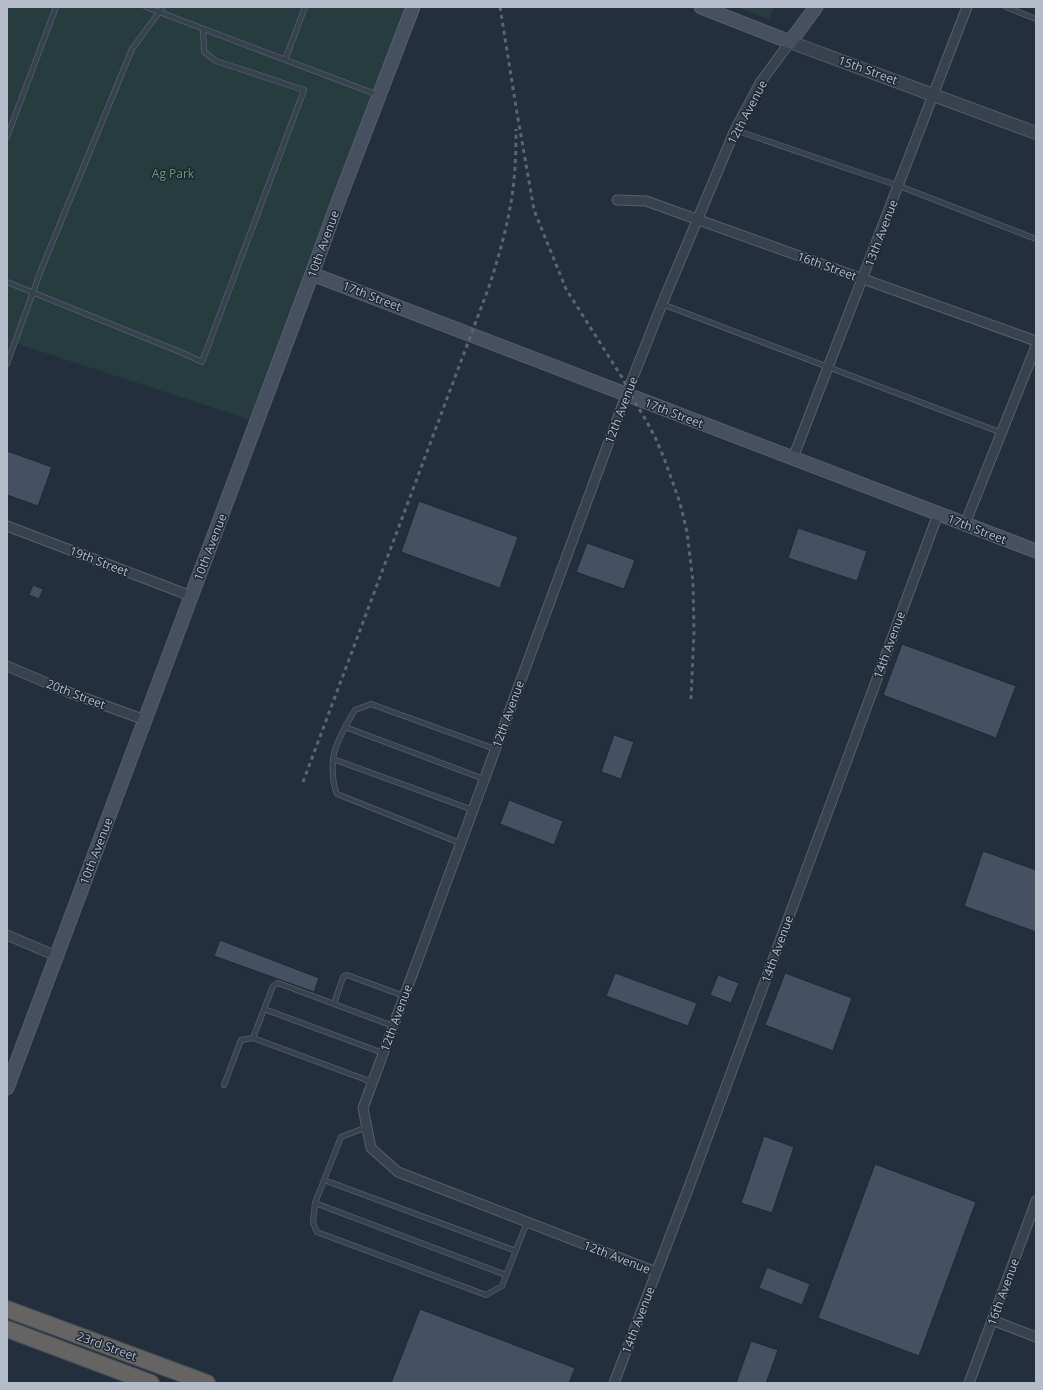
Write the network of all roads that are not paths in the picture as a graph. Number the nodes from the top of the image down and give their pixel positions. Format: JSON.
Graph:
{"nodes":[{"id":1,"x":56,"y":7,"type":"edge"},
{"id":2,"x":146,"y":7,"type":"edge"},
{"id":3,"x":163,"y":7,"type":"edge"},
{"id":4,"x":305,"y":7,"type":"edge"},
{"id":5,"x":413,"y":7,"type":"edge"},
{"id":6,"x":701,"y":7,"type":"edge"},
{"id":7,"x":816,"y":7,"type":"edge"},
{"id":8,"x":968,"y":7,"type":"edge"},
{"id":9,"x":1006,"y":7,"type":"edge"},
{"id":10,"x":159,"y":12,"type":"junction"},
{"id":11,"x":1036,"y":19,"type":"edge"},
{"id":12,"x":202,"y":29,"type":"junction"},
{"id":13,"x":790,"y":42,"type":"junction"},
{"id":14,"x":285,"y":60,"type":"junction"},
{"id":15,"x":934,"y":94,"type":"junction"},
{"id":16,"x":380,"y":95,"type":"junction"},
{"id":17,"x":735,"y":130,"type":"junction"},
{"id":18,"x":1036,"y":133,"type":"edge"},
{"id":19,"x":7,"y":137,"type":"edge"},
{"id":20,"x":899,"y":186,"type":"junction"},
{"id":21,"x":617,"y":200,"type":"dead end"},
{"id":22,"x":697,"y":219,"type":"junction"},
{"id":23,"x":1036,"y":239,"type":"edge"},
{"id":24,"x":312,"y":274,"type":"junction"},
{"id":25,"x":863,"y":279,"type":"junction"},
{"id":26,"x":7,"y":282,"type":"edge"},
{"id":27,"x":33,"y":292,"type":"junction"},
{"id":28,"x":662,"y":304,"type":"junction"},
{"id":29,"x":1036,"y":341,"type":"edge"},
{"id":30,"x":1036,"y":346,"type":"edge"},
{"id":31,"x":7,"y":364,"type":"edge"},
{"id":32,"x":829,"y":367,"type":"junction"},
{"id":33,"x":626,"y":394,"type":"junction"},
{"id":34,"x":1002,"y":433,"type":"junction"},
{"id":35,"x":793,"y":458,"type":"junction"},
{"id":36,"x":938,"y":514,"type":"junction"},
{"id":37,"x":965,"y":524,"type":"junction"},
{"id":38,"x":7,"y":526,"type":"edge"},
{"id":39,"x":1036,"y":551,"type":"edge"},
{"id":40,"x":191,"y":596,"type":"junction"},
{"id":41,"x":7,"y":666,"type":"edge"},
{"id":42,"x":145,"y":720,"type":"junction"},
{"id":43,"x":345,"y":727,"type":"junction"},
{"id":44,"x":495,"y":749,"type":"junction"},
{"id":45,"x":333,"y":759,"type":"junction"},
{"id":46,"x":484,"y":779,"type":"junction"},
{"id":47,"x":473,"y":810,"type":"junction"},
{"id":48,"x":460,"y":843,"type":"junction"},
{"id":49,"x":7,"y":935,"type":"edge"},
{"id":50,"x":56,"y":956,"type":"junction"},
{"id":51,"x":404,"y":996,"type":"junction"},
{"id":52,"x":334,"y":1004,"type":"junction"},
{"id":53,"x":264,"y":1009,"type":"junction"},
{"id":54,"x":393,"y":1026,"type":"junction"},
{"id":55,"x":253,"y":1038,"type":"junction"},
{"id":56,"x":383,"y":1053,"type":"junction"},
{"id":57,"x":372,"y":1082,"type":"junction"},
{"id":58,"x":224,"y":1086,"type":"dead end"},
{"id":59,"x":7,"y":1088,"type":"edge"},
{"id":60,"x":367,"y":1127,"type":"junction"},
{"id":61,"x":324,"y":1180,"type":"junction"},
{"id":62,"x":315,"y":1203,"type":"junction"},
{"id":63,"x":1035,"y":1207,"type":"edge"},
{"id":64,"x":527,"y":1222,"type":"junction"},
{"id":65,"x":516,"y":1251,"type":"junction"},
{"id":66,"x":656,"y":1272,"type":"junction"},
{"id":67,"x":506,"y":1275,"type":"junction"},
{"id":68,"x":7,"y":1309,"type":"edge"},
{"id":69,"x":992,"y":1320,"type":"junction"},
{"id":70,"x":7,"y":1329,"type":"edge"},
{"id":71,"x":1036,"y":1336,"type":"edge"},
{"id":72,"x":150,"y":1383,"type":"edge"},
{"id":73,"x":207,"y":1383,"type":"edge"},
{"id":74,"x":614,"y":1383,"type":"edge"},
{"id":75,"x":969,"y":1383,"type":"edge"}],
"edges":[{"from":1,"to":19,"type":"lane"},
{"from":2,"to":10,"type":"lane"},
{"from":3,"to":10,"type":"lane"},
{"from":4,"to":14,"type":"lane"},
{"from":5,"to":16,"type":"main road","name":"10th Avenue"},
{"from":6,"to":13,"type":"main road","name":"15th Street"},
{"from":7,"to":13,"type":"main road","name":"12th Avenue"},
{"from":8,"to":15,"type":"street","name":"13th Avenue"},
{"from":9,"to":11,"type":"lane"},
{"from":10,"to":12,"type":"lane"},
{"from":10,"to":27,"type":"lane"},
{"from":12,"to":14,"type":"lane"},
{"from":12,"to":27,"type":"lane"},
{"from":13,"to":15,"type":"street","name":"15th Street"},
{"from":13,"to":17,"type":"street","name":"12th Avenue"},
{"from":14,"to":16,"type":"lane"},
{"from":15,"to":18,"type":"street","name":"15th Street"},
{"from":15,"to":20,"type":"street","name":"13th Avenue"},
{"from":16,"to":24,"type":"main road","name":"10th Avenue"},
{"from":17,"to":20,"type":"lane"},
{"from":17,"to":22,"type":"street","name":"12th Avenue"},
{"from":20,"to":23,"type":"lane"},
{"from":20,"to":25,"type":"street","name":"13th Avenue"},
{"from":21,"to":22,"type":"street","name":"16th Street"},
{"from":22,"to":25,"type":"street","name":"16th Street"},
{"from":22,"to":28,"type":"street","name":"12th Avenue"},
{"from":24,"to":33,"type":"main road","name":"17th Street"},
{"from":24,"to":40,"type":"main road","name":"10th Avenue"},
{"from":25,"to":29,"type":"street","name":"16th Street"},
{"from":25,"to":32,"type":"street","name":"13th Avenue"},
{"from":26,"to":27,"type":"lane"},
{"from":27,"to":31,"type":"lane"},
{"from":28,"to":32,"type":"lane"},
{"from":28,"to":33,"type":"street","name":"12th Avenue"},
{"from":30,"to":34,"type":"street"},
{"from":32,"to":34,"type":"lane"},
{"from":32,"to":35,"type":"street","name":"13th Avenue"},
{"from":33,"to":35,"type":"main road","name":"17th Street"},
{"from":33,"to":44,"type":"street","name":"12th Avenue"},
{"from":34,"to":37,"type":"street"},
{"from":35,"to":36,"type":"main road","name":"17th Street"},
{"from":36,"to":37,"type":"main road","name":"17th Street"},
{"from":36,"to":66,"type":"street","name":"14th Avenue"},
{"from":37,"to":39,"type":"main road","name":"17th Street"},
{"from":38,"to":40,"type":"street","name":"19th Street"},
{"from":40,"to":42,"type":"main road","name":"10th Avenue"},
{"from":41,"to":42,"type":"street","name":"20th Street"},
{"from":42,"to":50,"type":"main road","name":"10th Avenue"},
{"from":43,"to":44,"type":"lane"},
{"from":43,"to":45,"type":"lane"},
{"from":43,"to":46,"type":"lane"},
{"from":44,"to":46,"type":"street","name":"12th Avenue"},
{"from":45,"to":47,"type":"lane"},
{"from":45,"to":48,"type":"lane"},
{"from":46,"to":47,"type":"street","name":"12th Avenue"},
{"from":47,"to":48,"type":"street","name":"12th Avenue"},
{"from":48,"to":51,"type":"street","name":"12th Avenue"},
{"from":49,"to":50,"type":"street"},
{"from":50,"to":59,"type":"main road","name":"10th Avenue"},
{"from":51,"to":52,"type":"lane"},
{"from":51,"to":54,"type":"street","name":"12th Avenue"},
{"from":52,"to":53,"type":"lane"},
{"from":52,"to":54,"type":"lane"},
{"from":53,"to":55,"type":"lane"},
{"from":53,"to":56,"type":"lane"},
{"from":54,"to":56,"type":"street","name":"12th Avenue"},
{"from":55,"to":57,"type":"lane"},
{"from":55,"to":58,"type":"lane"},
{"from":56,"to":57,"type":"street","name":"12th Avenue"},
{"from":57,"to":60,"type":"street","name":"12th Avenue"},
{"from":60,"to":61,"type":"lane"},
{"from":60,"to":64,"type":"street","name":"12th Avenue"},
{"from":61,"to":62,"type":"lane"},
{"from":61,"to":65,"type":"lane"},
{"from":62,"to":67,"type":"lane"},
{"from":62,"to":67,"type":"lane"},
{"from":63,"to":69,"type":"street","name":"16th Avenue"},
{"from":64,"to":65,"type":"lane"},
{"from":64,"to":66,"type":"street","name":"12th Avenue"},
{"from":65,"to":67,"type":"lane"},
{"from":66,"to":74,"type":"street","name":"14th Avenue"},
{"from":68,"to":73,"type":"highway","name":"23rd Street"},
{"from":69,"to":71,"type":"street"},
{"from":69,"to":75,"type":"street","name":"16th Avenue"},
{"from":70,"to":72,"type":"highway","name":"23rd Street"}]}
